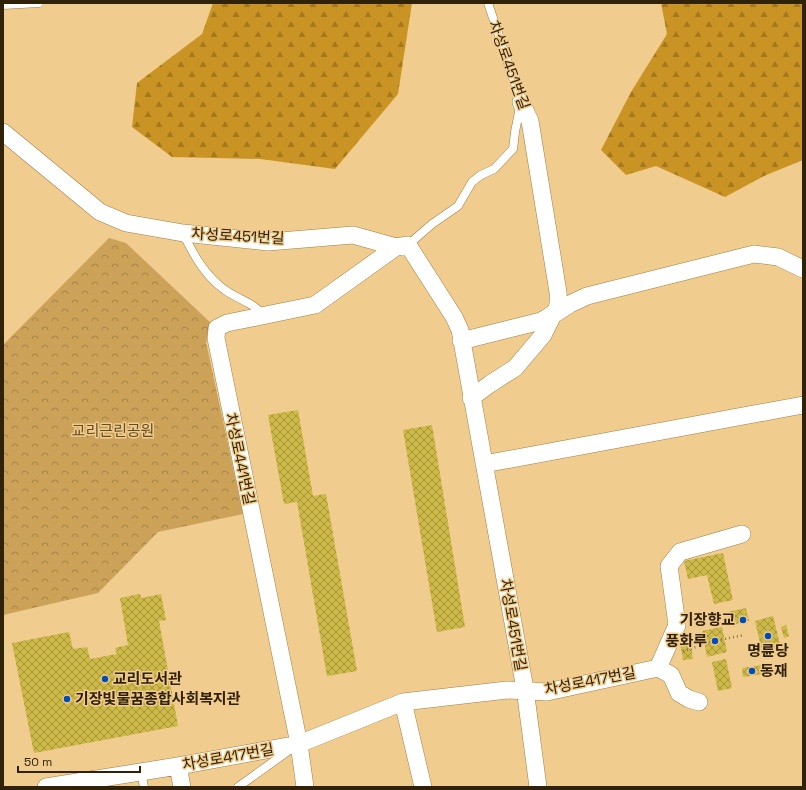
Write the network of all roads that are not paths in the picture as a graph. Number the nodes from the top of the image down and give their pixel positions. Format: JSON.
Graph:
{"nodes":[{"id":1,"x":39,"y":3,"type":"edge"},
{"id":2,"x":488,"y":3,"type":"edge"},
{"id":3,"x":3,"y":5,"type":"edge"},
{"id":4,"x":522,"y":102,"type":"junction"},
{"id":5,"x":3,"y":132,"type":"edge"},
{"id":6,"x":183,"y":233,"type":"junction"},
{"id":7,"x":402,"y":246,"type":"junction"},
{"id":8,"x":803,"y":269,"type":"edge"},
{"id":9,"x":263,"y":315,"type":"junction"},
{"id":10,"x":552,"y":315,"type":"junction"},
{"id":11,"x":462,"y":341,"type":"junction"},
{"id":12,"x":471,"y":398,"type":"junction"},
{"id":13,"x":803,"y":406,"type":"edge"},
{"id":14,"x":484,"y":464,"type":"junction"},
{"id":15,"x":742,"y":534,"type":"dead end"},
{"id":16,"x":658,"y":668,"type":"junction"},
{"id":17,"x":525,"y":690,"type":"junction"},
{"id":18,"x":403,"y":702,"type":"junction"},
{"id":19,"x":699,"y":702,"type":"dead end"},
{"id":20,"x":298,"y":744,"type":"junction"},
{"id":21,"x":178,"y":766,"type":"junction"},
{"id":22,"x":142,"y":780,"type":"edge"},
{"id":23,"x":46,"y":787,"type":"edge"},
{"id":24,"x":182,"y":787,"type":"edge"},
{"id":25,"x":238,"y":787,"type":"edge"},
{"id":26,"x":304,"y":787,"type":"edge"},
{"id":27,"x":423,"y":787,"type":"edge"},
{"id":28,"x":538,"y":787,"type":"edge"}],
"edges":[{"from":1,"to":3,"type":"lane"},
{"from":2,"to":4,"type":"lane","name":"차성로451번길"},
{"from":4,"to":7,"type":"lane"},
{"from":4,"to":10,"type":"street","name":"차성로451번길"},
{"from":5,"to":6,"type":"street","name":"차성로451번길"},
{"from":6,"to":7,"type":"street","name":"차성로451번길"},
{"from":6,"to":9,"type":"lane"},
{"from":7,"to":9,"type":"street","name":"차성로441번길"},
{"from":7,"to":11,"type":"street","name":"차성로451번길"},
{"from":8,"to":10,"type":"street"},
{"from":9,"to":20,"type":"street","name":"차성로441번길"},
{"from":10,"to":11,"type":"street"},
{"from":10,"to":12,"type":"street","name":"차성로451번길"},
{"from":11,"to":12,"type":"street","name":"차성로451번길"},
{"from":12,"to":14,"type":"street","name":"차성로451번길"},
{"from":13,"to":14,"type":"street"},
{"from":14,"to":17,"type":"street","name":"차성로451번길"},
{"from":15,"to":16,"type":"street"},
{"from":16,"to":17,"type":"street","name":"차성로417번길"},
{"from":16,"to":19,"type":"street"},
{"from":17,"to":18,"type":"street","name":"차성로417번길"},
{"from":17,"to":28,"type":"street","name":"차성로451번길"},
{"from":18,"to":20,"type":"street","name":"차성로417번길"},
{"from":18,"to":27,"type":"street"},
{"from":20,"to":21,"type":"street","name":"차성로417번길"},
{"from":20,"to":25,"type":"lane"},
{"from":20,"to":26,"type":"street","name":"차성로441번길"},
{"from":21,"to":22,"type":"street","name":"차성로417번길"},
{"from":21,"to":24,"type":"street"},
{"from":22,"to":23,"type":"street","name":"차성로417번길"}]}
